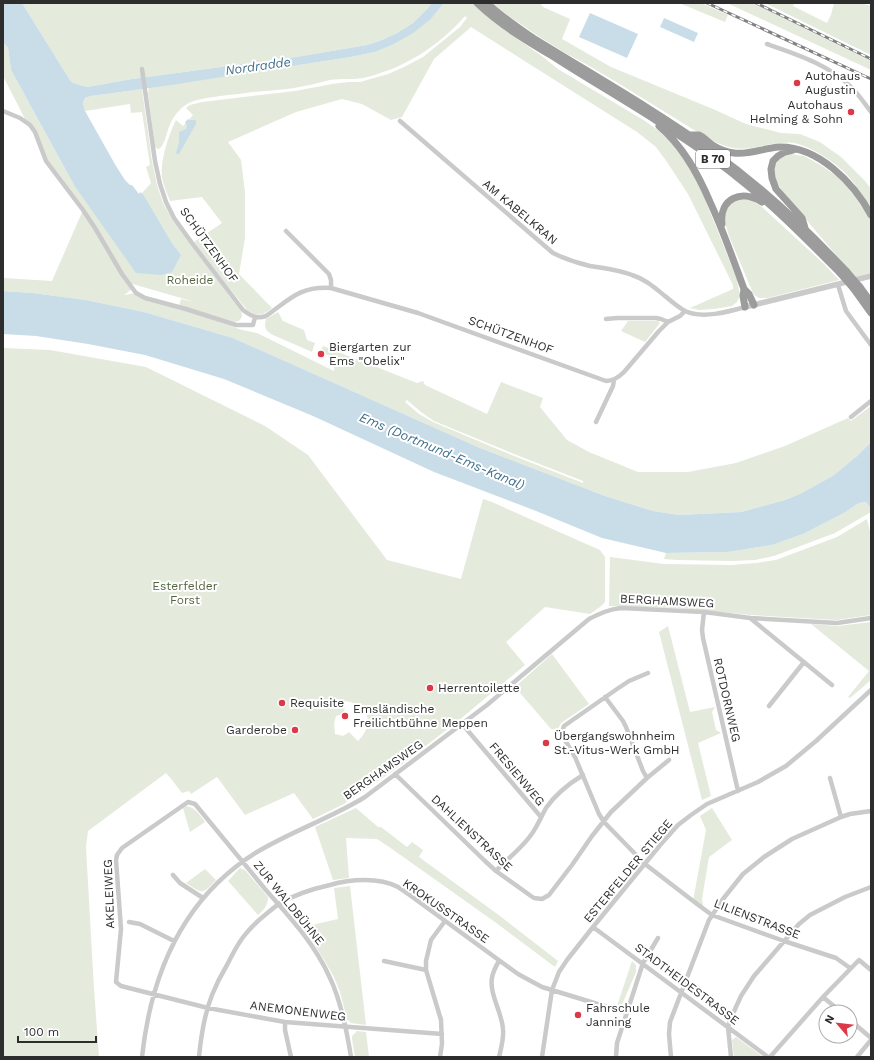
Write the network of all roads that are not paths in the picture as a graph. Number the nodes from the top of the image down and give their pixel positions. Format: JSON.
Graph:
{"nodes":[{"id":1,"x":478,"y":3,"type":"edge"},
{"id":2,"x":487,"y":3,"type":"edge"},
{"id":3,"x":767,"y":44,"type":"dead end"},
{"id":4,"x":142,"y":71,"type":"dead end"},
{"id":5,"x":3,"y":111,"type":"edge"},
{"id":6,"x":871,"y":112,"type":"edge"},
{"id":7,"x":651,"y":117,"type":"junction"},
{"id":8,"x":400,"y":121,"type":"dead end"},
{"id":9,"x":689,"y":135,"type":"junction"},
{"id":10,"x":802,"y":150,"type":"junction"},
{"id":11,"x":771,"y":206,"type":"junction"},
{"id":12,"x":871,"y":215,"type":"edge"},
{"id":13,"x":806,"y":229,"type":"junction"},
{"id":14,"x":286,"y":231,"type":"dead end"},
{"id":15,"x":723,"y":233,"type":"junction"},
{"id":16,"x":843,"y":273,"type":"junction"},
{"id":17,"x":871,"y":276,"type":"edge"},
{"id":18,"x":838,"y":285,"type":"junction"},
{"id":19,"x":331,"y":288,"type":"junction"},
{"id":20,"x":744,"y":288,"type":"junction"},
{"id":21,"x":856,"y":288,"type":"junction"},
{"id":22,"x":871,"y":302,"type":"edge"},
{"id":23,"x":754,"y":305,"type":"junction"},
{"id":24,"x":745,"y":307,"type":"junction"},
{"id":25,"x":685,"y":311,"type":"junction"},
{"id":26,"x":871,"y":313,"type":"edge"},
{"id":27,"x":255,"y":317,"type":"junction"},
{"id":28,"x":606,"y":319,"type":"dead end"},
{"id":29,"x":668,"y":322,"type":"junction"},
{"id":30,"x":871,"y":345,"type":"edge"},
{"id":31,"x":614,"y":380,"type":"junction"},
{"id":32,"x":871,"y":401,"type":"edge"},
{"id":33,"x":851,"y":417,"type":"dead end"},
{"id":34,"x":596,"y":422,"type":"dead end"},
{"id":35,"x":704,"y":612,"type":"junction"},
{"id":36,"x":750,"y":618,"type":"junction"},
{"id":37,"x":871,"y":618,"type":"edge"},
{"id":38,"x":804,"y":662,"type":"junction"},
{"id":39,"x":648,"y":673,"type":"dead end"},
{"id":40,"x":832,"y":685,"type":"dead end"},
{"id":41,"x":871,"y":690,"type":"edge"},
{"id":42,"x":605,"y":697,"type":"junction"},
{"id":43,"x":769,"y":706,"type":"dead end"},
{"id":44,"x":463,"y":724,"type":"junction"},
{"id":45,"x":669,"y":760,"type":"dead end"},
{"id":46,"x":395,"y":774,"type":"junction"},
{"id":47,"x":583,"y":775,"type":"junction"},
{"id":48,"x":647,"y":778,"type":"junction"},
{"id":49,"x":830,"y":778,"type":"dead end"},
{"id":50,"x":738,"y":791,"type":"junction"},
{"id":51,"x":188,"y":802,"type":"joint"},
{"id":52,"x":871,"y":811,"type":"edge"},
{"id":53,"x":840,"y":817,"type":"junction"},
{"id":54,"x":541,"y":818,"type":"junction"},
{"id":55,"x":604,"y":822,"type":"junction"},
{"id":56,"x":242,"y":862,"type":"junction"},
{"id":57,"x":645,"y":864,"type":"junction"},
{"id":58,"x":496,"y":871,"type":"junction"},
{"id":59,"x":173,"y":875,"type":"dead end"},
{"id":60,"x":871,"y":887,"type":"edge"},
{"id":61,"x":203,"y":898,"type":"junction"},
{"id":62,"x":278,"y":904,"type":"junction"},
{"id":63,"x":712,"y":915,"type":"junction"},
{"id":64,"x":445,"y":921,"type":"junction"},
{"id":65,"x":130,"y":922,"type":"dead end"},
{"id":66,"x":593,"y":927,"type":"junction"},
{"id":67,"x":658,"y":938,"type":"dead end"},
{"id":68,"x":174,"y":941,"type":"junction"},
{"id":69,"x":784,"y":941,"type":"junction"},
{"id":70,"x":384,"y":961,"type":"dead end"},
{"id":71,"x":499,"y":961,"type":"junction"},
{"id":72,"x":643,"y":963,"type":"junction"},
{"id":73,"x":850,"y":968,"type":"junction"},
{"id":74,"x":426,"y":970,"type":"junction"},
{"id":75,"x":871,"y":970,"type":"edge"},
{"id":76,"x":552,"y":990,"type":"junction"},
{"id":77,"x":681,"y":992,"type":"junction"},
{"id":78,"x":154,"y":995,"type":"junction"},
{"id":79,"x":823,"y":997,"type":"junction"},
{"id":80,"x":831,"y":1004,"type":"edge"},
{"id":81,"x":208,"y":1008,"type":"junction"},
{"id":82,"x":627,"y":1013,"type":"junction"},
{"id":83,"x":285,"y":1022,"type":"junction"},
{"id":84,"x":345,"y":1027,"type":"junction"},
{"id":85,"x":728,"y":1027,"type":"junction"},
{"id":86,"x":858,"y":1027,"type":"edge"},
{"id":87,"x":442,"y":1034,"type":"junction"},
{"id":88,"x":871,"y":1039,"type":"edge"},
{"id":89,"x":142,"y":1057,"type":"edge"},
{"id":90,"x":199,"y":1057,"type":"edge"},
{"id":91,"x":291,"y":1057,"type":"edge"},
{"id":92,"x":351,"y":1057,"type":"edge"},
{"id":93,"x":440,"y":1057,"type":"edge"},
{"id":94,"x":499,"y":1057,"type":"edge"},
{"id":95,"x":542,"y":1057,"type":"edge"},
{"id":96,"x":616,"y":1057,"type":"edge"},
{"id":97,"x":671,"y":1057,"type":"edge"},
{"id":98,"x":730,"y":1057,"type":"edge"},
{"id":99,"x":769,"y":1057,"type":"edge"},
{"id":100,"x":857,"y":1057,"type":"edge"}],
"edges":[{"from":1,"to":7,"type":"highway","number":"B 70"},
{"from":2,"to":9,"type":"highway","number":"B 70"},
{"from":3,"to":6,"type":"street"},
{"from":4,"to":27,"type":"street","name":"SCHÜTZENHOF"},
{"from":5,"to":27,"type":"street"},
{"from":7,"to":11,"type":"highway","number":"B 70"},
{"from":7,"to":15,"type":"highway"},
{"from":8,"to":25,"type":"street","name":"AM KABELKRAN"},
{"from":9,"to":10,"type":"highway"},
{"from":9,"to":13,"type":"highway","number":"B 70"},
{"from":10,"to":12,"type":"highway"},
{"from":10,"to":13,"type":"highway"},
{"from":11,"to":15,"type":"highway"},
{"from":11,"to":16,"type":"highway","number":"B 70"},
{"from":13,"to":16,"type":"highway","number":"B 70"},
{"from":14,"to":19,"type":"street"},
{"from":15,"to":20,"type":"highway"},
{"from":16,"to":21,"type":"highway","number":"B 70","bridge":true},
{"from":17,"to":18,"type":"street"},
{"from":18,"to":23,"type":"street"},
{"from":18,"to":30,"type":"street"},
{"from":19,"to":27,"type":"street","name":"SCHÜTZENHOF"},
{"from":19,"to":31,"type":"street","name":"SCHÜTZENHOF"},
{"from":20,"to":23,"type":"highway"},
{"from":20,"to":24,"type":"highway"},
{"from":21,"to":22,"type":"highway","number":"B 70"},
{"from":21,"to":26,"type":"highway","number":"B 70"},
{"from":23,"to":24,"type":"street"},
{"from":24,"to":25,"type":"street"},
{"from":25,"to":29,"type":"street"},
{"from":28,"to":29,"type":"street"},
{"from":29,"to":31,"type":"street"},
{"from":31,"to":34,"type":"street"},
{"from":32,"to":33,"type":"street"},
{"from":35,"to":36,"type":"street","name":"BERGHAMSWEG"},
{"from":35,"to":44,"type":"street","name":"BERGHAMSWEG"},
{"from":35,"to":50,"type":"street","name":"ROTDORNWEG"},
{"from":36,"to":37,"type":"street","name":"BERGHAMSWEG"},
{"from":36,"to":38,"type":"street"},
{"from":38,"to":40,"type":"street"},
{"from":38,"to":43,"type":"street"},
{"from":39,"to":42,"type":"street","name":"LILIENSTRASSE"},
{"from":41,"to":50,"type":"street","name":"ESTERFELDER STIEGE"},
{"from":42,"to":47,"type":"street","name":"LILIENSTRASSE"},
{"from":42,"to":48,"type":"street"},
{"from":44,"to":46,"type":"street","name":"BERGHAMSWEG"},
{"from":44,"to":54,"type":"street","name":"FRESIENWEG"},
{"from":45,"to":48,"type":"street","name":"DAHLIENSTRASSE"},
{"from":46,"to":56,"type":"street","name":"BERGHAMSWEG"},
{"from":46,"to":58,"type":"street","name":"DAHLIENSTRASSE"},
{"from":47,"to":54,"type":"street"},
{"from":47,"to":55,"type":"street","name":"LILIENSTRASSE"},
{"from":48,"to":55,"type":"street","name":"DAHLIENSTRASSE"},
{"from":49,"to":53,"type":"street"},
{"from":50,"to":57,"type":"street","name":"ESTERFELDER STIEGE"},
{"from":51,"to":56,"type":"street","name":"ZUR WALDBÜHNE"},
{"from":51,"to":78,"type":"street","name":"AKELEIWEG"},
{"from":52,"to":53,"type":"street"},
{"from":53,"to":63,"type":"street"},
{"from":54,"to":58,"type":"street"},
{"from":55,"to":57,"type":"street","name":"LILIENSTRASSE"},
{"from":55,"to":58,"type":"street","name":"DAHLIENSTRASSE"},
{"from":56,"to":61,"type":"street","name":"BERGHAMSWEG"},
{"from":56,"to":62,"type":"street","name":"ZUR WALDBÜHNE"},
{"from":57,"to":63,"type":"street","name":"LILIENSTRASSE"},
{"from":57,"to":66,"type":"street","name":"ESTERFELDER STIEGE"},
{"from":59,"to":61,"type":"street"},
{"from":60,"to":69,"type":"street"},
{"from":61,"to":68,"type":"street","name":"BERGHAMSWEG"},
{"from":62,"to":64,"type":"street","name":"KROKUSSTRASSE"},
{"from":62,"to":81,"type":"street","name":"KROKUSSTRASSE"},
{"from":62,"to":84,"type":"street","name":"ZUR WALDBÜHNE"},
{"from":63,"to":69,"type":"street","name":"LILIENSTRASSE"},
{"from":63,"to":77,"type":"street"},
{"from":64,"to":71,"type":"street","name":"KROKUSSTRASSE"},
{"from":64,"to":74,"type":"street"},
{"from":65,"to":68,"type":"street"},
{"from":66,"to":72,"type":"street","name":"STADTHEIDESTRASSE"},
{"from":66,"to":76,"type":"street","name":"ESTERFELDER STIEGE"},
{"from":67,"to":72,"type":"street"},
{"from":68,"to":78,"type":"street","name":"BERGHAMSWEG"},
{"from":69,"to":73,"type":"street","name":"LILIENSTRASSE"},
{"from":69,"to":85,"type":"street"},
{"from":70,"to":74,"type":"street"},
{"from":71,"to":76,"type":"street","name":"KROKUSSTRASSE"},
{"from":71,"to":94,"type":"street"},
{"from":72,"to":77,"type":"street","name":"STADTHEIDESTRASSE"},
{"from":72,"to":82,"type":"street"},
{"from":73,"to":75,"type":"street"},
{"from":73,"to":79,"type":"street"},
{"from":74,"to":87,"type":"street"},
{"from":76,"to":82,"type":"street","name":"KROKUSSTRASSE"},
{"from":76,"to":95,"type":"street","name":"ESTERFELDER STIEGE"},
{"from":77,"to":85,"type":"street","name":"STADTHEIDESTRASSE"},
{"from":77,"to":97,"type":"street"},
{"from":78,"to":81,"type":"street","name":"ANEMONENWEG"},
{"from":78,"to":89,"type":"street","name":"BERGHAMSWEG"},
{"from":79,"to":80,"type":"street"},
{"from":79,"to":99,"type":"street"},
{"from":81,"to":83,"type":"street","name":"ANEMONENWEG"},
{"from":81,"to":90,"type":"street","name":"KROKUSSTRASSE"},
{"from":82,"to":96,"type":"street"},
{"from":83,"to":84,"type":"street","name":"ANEMONENWEG"},
{"from":83,"to":91,"type":"street"},
{"from":84,"to":87,"type":"street","name":"ANEMONENWEG"},
{"from":84,"to":92,"type":"street","name":"ZUR WALDBÜHNE"},
{"from":85,"to":98,"type":"street"},
{"from":85,"to":99,"type":"street","name":"STADTHEIDESTRASSE"},
{"from":86,"to":88,"type":"street"},
{"from":87,"to":93,"type":"street"},
{"from":88,"to":100,"type":"street"}]}
